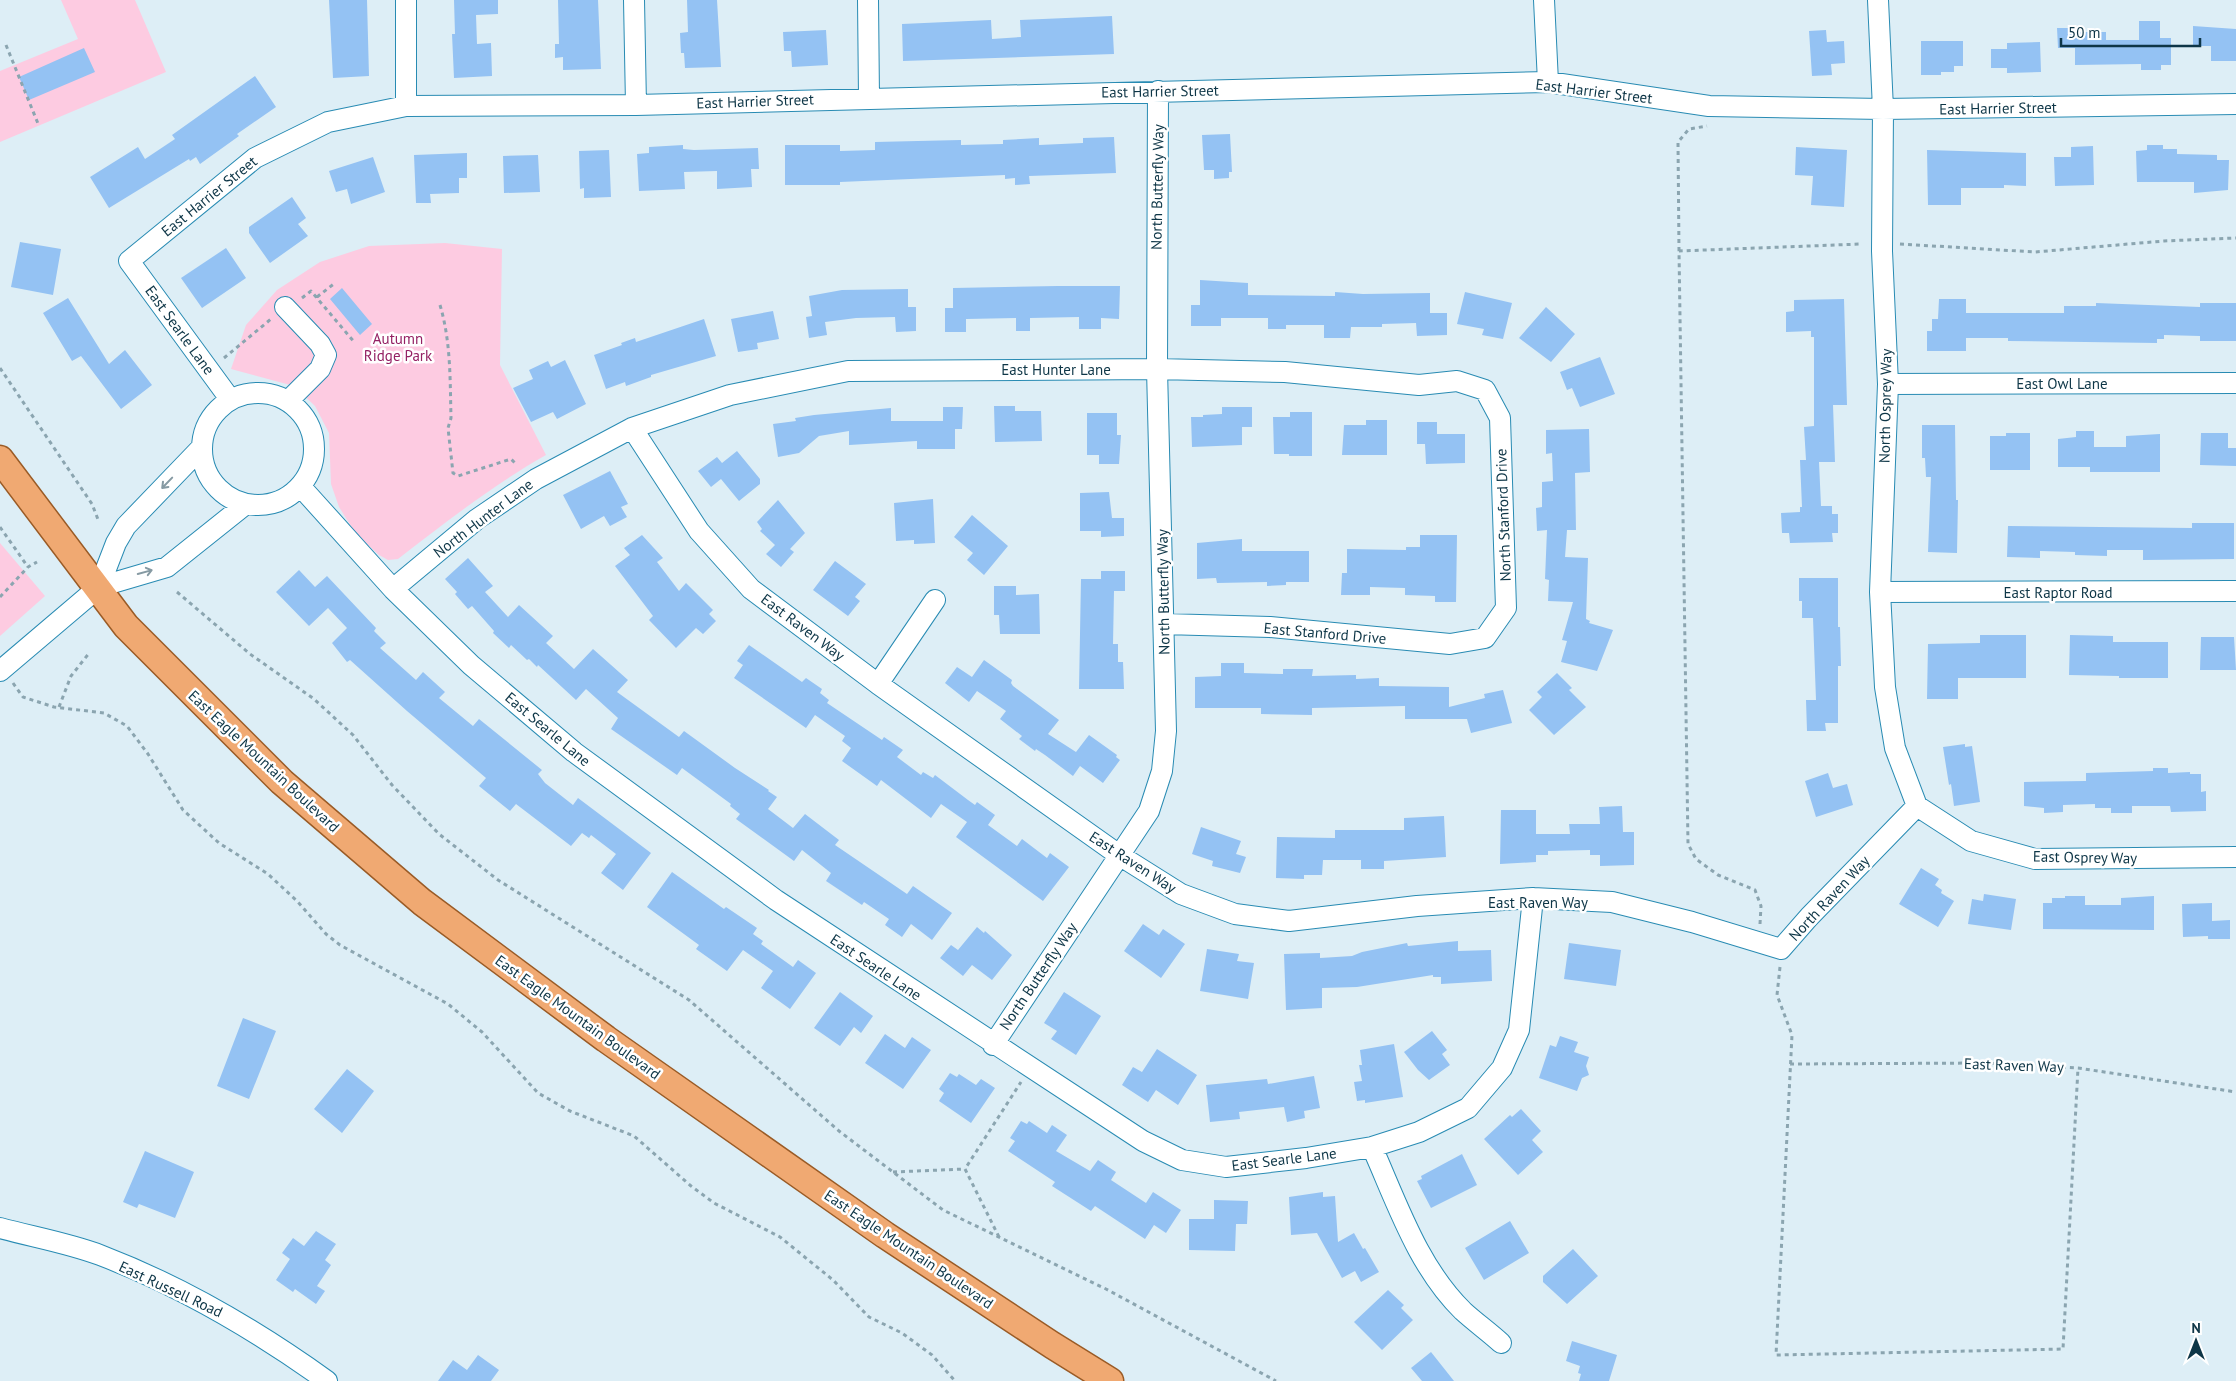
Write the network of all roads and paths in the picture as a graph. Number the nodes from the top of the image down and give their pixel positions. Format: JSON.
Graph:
{"nodes":[{"id":1,"x":406,"y":0,"type":"edge"},
{"id":2,"x":634,"y":0,"type":"edge"},
{"id":3,"x":868,"y":0,"type":"edge"},
{"id":4,"x":1544,"y":0,"type":"edge"},
{"id":5,"x":1878,"y":0,"type":"edge"},
{"id":6,"x":6,"y":45,"type":"dead end"},
{"id":7,"x":1548,"y":82,"type":"junction"},
{"id":8,"x":1158,"y":91,"type":"junction"},
{"id":9,"x":869,"y":98,"type":"junction"},
{"id":10,"x":2236,"y":104,"type":"edge"},
{"id":11,"x":636,"y":105,"type":"junction"},
{"id":12,"x":406,"y":106,"type":"junction"},
{"id":13,"x":1883,"y":109,"type":"junction"},
{"id":14,"x":1713,"y":125,"type":"dead end"},
{"id":15,"x":39,"y":126,"type":"dead end"},
{"id":16,"x":2236,"y":238,"type":"edge"},
{"id":17,"x":1862,"y":244,"type":"dead end"},
{"id":18,"x":1899,"y":244,"type":"dead end"},
{"id":19,"x":1679,"y":251,"type":"junction"},
{"id":20,"x":129,"y":261,"type":"joint"},
{"id":21,"x":334,"y":283,"type":"dead end"},
{"id":22,"x":317,"y":297,"type":"dead end"},
{"id":23,"x":440,"y":305,"type":"dead end"},
{"id":24,"x":285,"y":307,"type":"dead end"},
{"id":25,"x":0,"y":368,"type":"edge"},
{"id":26,"x":1157,"y":369,"type":"junction"},
{"id":27,"x":2236,"y":383,"type":"edge"},
{"id":28,"x":1888,"y":384,"type":"junction"},
{"id":29,"x":1485,"y":390,"type":"joint"},
{"id":30,"x":230,"y":399,"type":"junction"},
{"id":31,"x":288,"y":401,"type":"junction"},
{"id":32,"x":632,"y":428,"type":"junction"},
{"id":33,"x":202,"y":448,"type":"junction"},
{"id":34,"x":0,"y":459,"type":"edge"},
{"id":35,"x":516,"y":465,"type":"dead end"},
{"id":36,"x":301,"y":487,"type":"junction"},
{"id":37,"x":246,"y":504,"type":"junction"},
{"id":38,"x":100,"y":522,"type":"dead end"},
{"id":39,"x":0,"y":527,"type":"edge"},
{"id":40,"x":37,"y":562,"type":"dead end"},
{"id":41,"x":28,"y":567,"type":"junction"},
{"id":42,"x":99,"y":587,"type":"junction"},
{"id":43,"x":393,"y":589,"type":"junction"},
{"id":44,"x":2236,"y":591,"type":"edge"},
{"id":45,"x":177,"y":592,"type":"dead end"},
{"id":46,"x":1880,"y":592,"type":"junction"},
{"id":47,"x":0,"y":597,"type":"edge"},
{"id":48,"x":935,"y":600,"type":"dead end"},
{"id":49,"x":1164,"y":624,"type":"junction"},
{"id":50,"x":1485,"y":638,"type":"joint"},
{"id":51,"x":90,"y":652,"type":"dead end"},
{"id":52,"x":1,"y":670,"type":"edge"},
{"id":53,"x":878,"y":684,"type":"junction"},
{"id":54,"x":59,"y":707,"type":"junction"},
{"id":55,"x":1917,"y":806,"type":"junction"},
{"id":56,"x":1119,"y":855,"type":"junction"},
{"id":57,"x":2236,"y":857,"type":"edge"},
{"id":58,"x":1533,"y":898,"type":"junction"},
{"id":59,"x":1759,"y":930,"type":"dead end"},
{"id":60,"x":1781,"y":949,"type":"junction"},
{"id":61,"x":993,"y":1045,"type":"junction"},
{"id":62,"x":1790,"y":1064,"type":"junction"},
{"id":63,"x":2078,"y":1068,"type":"junction"},
{"id":64,"x":1021,"y":1082,"type":"dead end"},
{"id":65,"x":2236,"y":1092,"type":"edge"},
{"id":66,"x":1372,"y":1147,"type":"junction"},
{"id":67,"x":965,"y":1169,"type":"junction"},
{"id":68,"x":892,"y":1172,"type":"junction"},
{"id":69,"x":0,"y":1228,"type":"edge"},
{"id":70,"x":999,"y":1238,"type":"junction"},
{"id":71,"x":1501,"y":1343,"type":"dead end"},
{"id":72,"x":327,"y":1381,"type":"edge"},
{"id":73,"x":955,"y":1381,"type":"edge"},
{"id":74,"x":1110,"y":1381,"type":"edge"},
{"id":75,"x":1276,"y":1381,"type":"edge"}],
"edges":[{"from":1,"to":12,"type":"street"},
{"from":2,"to":11,"type":"street"},
{"from":3,"to":9,"type":"street"},
{"from":4,"to":7,"type":"street"},
{"from":5,"to":13,"type":"street","name":"North Osprey Way"},
{"from":6,"to":15,"type":"path"},
{"from":7,"to":8,"type":"street","name":"East Harrier Street"},
{"from":7,"to":13,"type":"street","name":"East Harrier Street"},
{"from":8,"to":9,"type":"street","name":"East Harrier Street"},
{"from":8,"to":26,"type":"street","name":"North Butterfly Way"},
{"from":9,"to":11,"type":"street","name":"East Harrier Street"},
{"from":10,"to":13,"type":"street","name":"East Harrier Street"},
{"from":11,"to":12,"type":"street","name":"East Harrier Street"},
{"from":12,"to":20,"type":"street","name":"East Harrier Street"},
{"from":13,"to":28,"type":"street","name":"North Osprey Way"},
{"from":14,"to":19,"type":"path"},
{"from":16,"to":18,"type":"path"},
{"from":17,"to":19,"type":"path"},
{"from":19,"to":59,"type":"path"},
{"from":20,"to":30,"type":"street","name":"East Searle Lane"},
{"from":21,"to":22,"type":"path"},
{"from":23,"to":35,"type":"path"},
{"from":24,"to":31,"type":"street"},
{"from":25,"to":38,"type":"path"},
{"from":26,"to":29,"type":"street","name":"East Hunter Lane"},
{"from":26,"to":32,"type":"street","name":"East Hunter Lane"},
{"from":26,"to":49,"type":"street","name":"North Butterfly Way"},
{"from":27,"to":28,"type":"street","name":"East Owl Lane"},
{"from":28,"to":46,"type":"street","name":"North Osprey Way"},
{"from":29,"to":50,"type":"street","name":"North Stanford Drive"},
{"from":30,"to":31,"type":"street"},
{"from":30,"to":33,"type":"street"},
{"from":31,"to":36,"type":"street"},
{"from":32,"to":43,"type":"street","name":"North Hunter Lane"},
{"from":32,"to":53,"type":"street","name":"East Raven Way"},
{"from":33,"to":37,"type":"street"},
{"from":33,"to":42,"type":"street","one_way":true},
{"from":34,"to":42,"type":"main road","name":"East Eagle Mountain Boulevard"},
{"from":36,"to":37,"type":"street"},
{"from":36,"to":43,"type":"street","name":"East Searle Lane"},
{"from":42,"to":37,"type":"street","one_way":true},
{"from":39,"to":41,"type":"path"},
{"from":40,"to":41,"type":"path"},
{"from":41,"to":47,"type":"path"},
{"from":42,"to":52,"type":"street"},
{"from":42,"to":74,"type":"main road","name":"East Eagle Mountain Boulevard"},
{"from":43,"to":61,"type":"street","name":"East Searle Lane"},
{"from":44,"to":46,"type":"street","name":"East Raptor Road"},
{"from":45,"to":68,"type":"path"},
{"from":46,"to":55,"type":"street","name":"North Osprey Way"},
{"from":48,"to":53,"type":"street"},
{"from":49,"to":50,"type":"street","name":"East Stanford Drive"},
{"from":49,"to":56,"type":"street","name":"North Butterfly Way"},
{"from":51,"to":54,"type":"path"},
{"from":52,"to":54,"type":"path"},
{"from":53,"to":56,"type":"street","name":"East Raven Way"},
{"from":54,"to":73,"type":"path"},
{"from":55,"to":57,"type":"street","name":"East Osprey Way"},
{"from":55,"to":60,"type":"street","name":"North Raven Way"},
{"from":56,"to":58,"type":"street","name":"East Raven Way"},
{"from":56,"to":61,"type":"street","name":"North Butterfly Way"},
{"from":58,"to":60,"type":"street","name":"East Raven Way"},
{"from":58,"to":66,"type":"street","name":"East Searle Lane"},
{"from":60,"to":62,"type":"path","name":"North Raven Way"},
{"from":61,"to":66,"type":"street","name":"East Searle Lane"},
{"from":62,"to":63,"type":"path","name":"East Raven Way"},
{"from":62,"to":63,"type":"path","name":"North Raven Way"},
{"from":63,"to":65,"type":"path","name":"East Raven Way"},
{"from":64,"to":67,"type":"path"},
{"from":66,"to":71,"type":"street"},
{"from":67,"to":68,"type":"path"},
{"from":67,"to":70,"type":"path"},
{"from":68,"to":70,"type":"path"},
{"from":69,"to":72,"type":"street","name":"East Russell Road"},
{"from":70,"to":75,"type":"path"}]}
